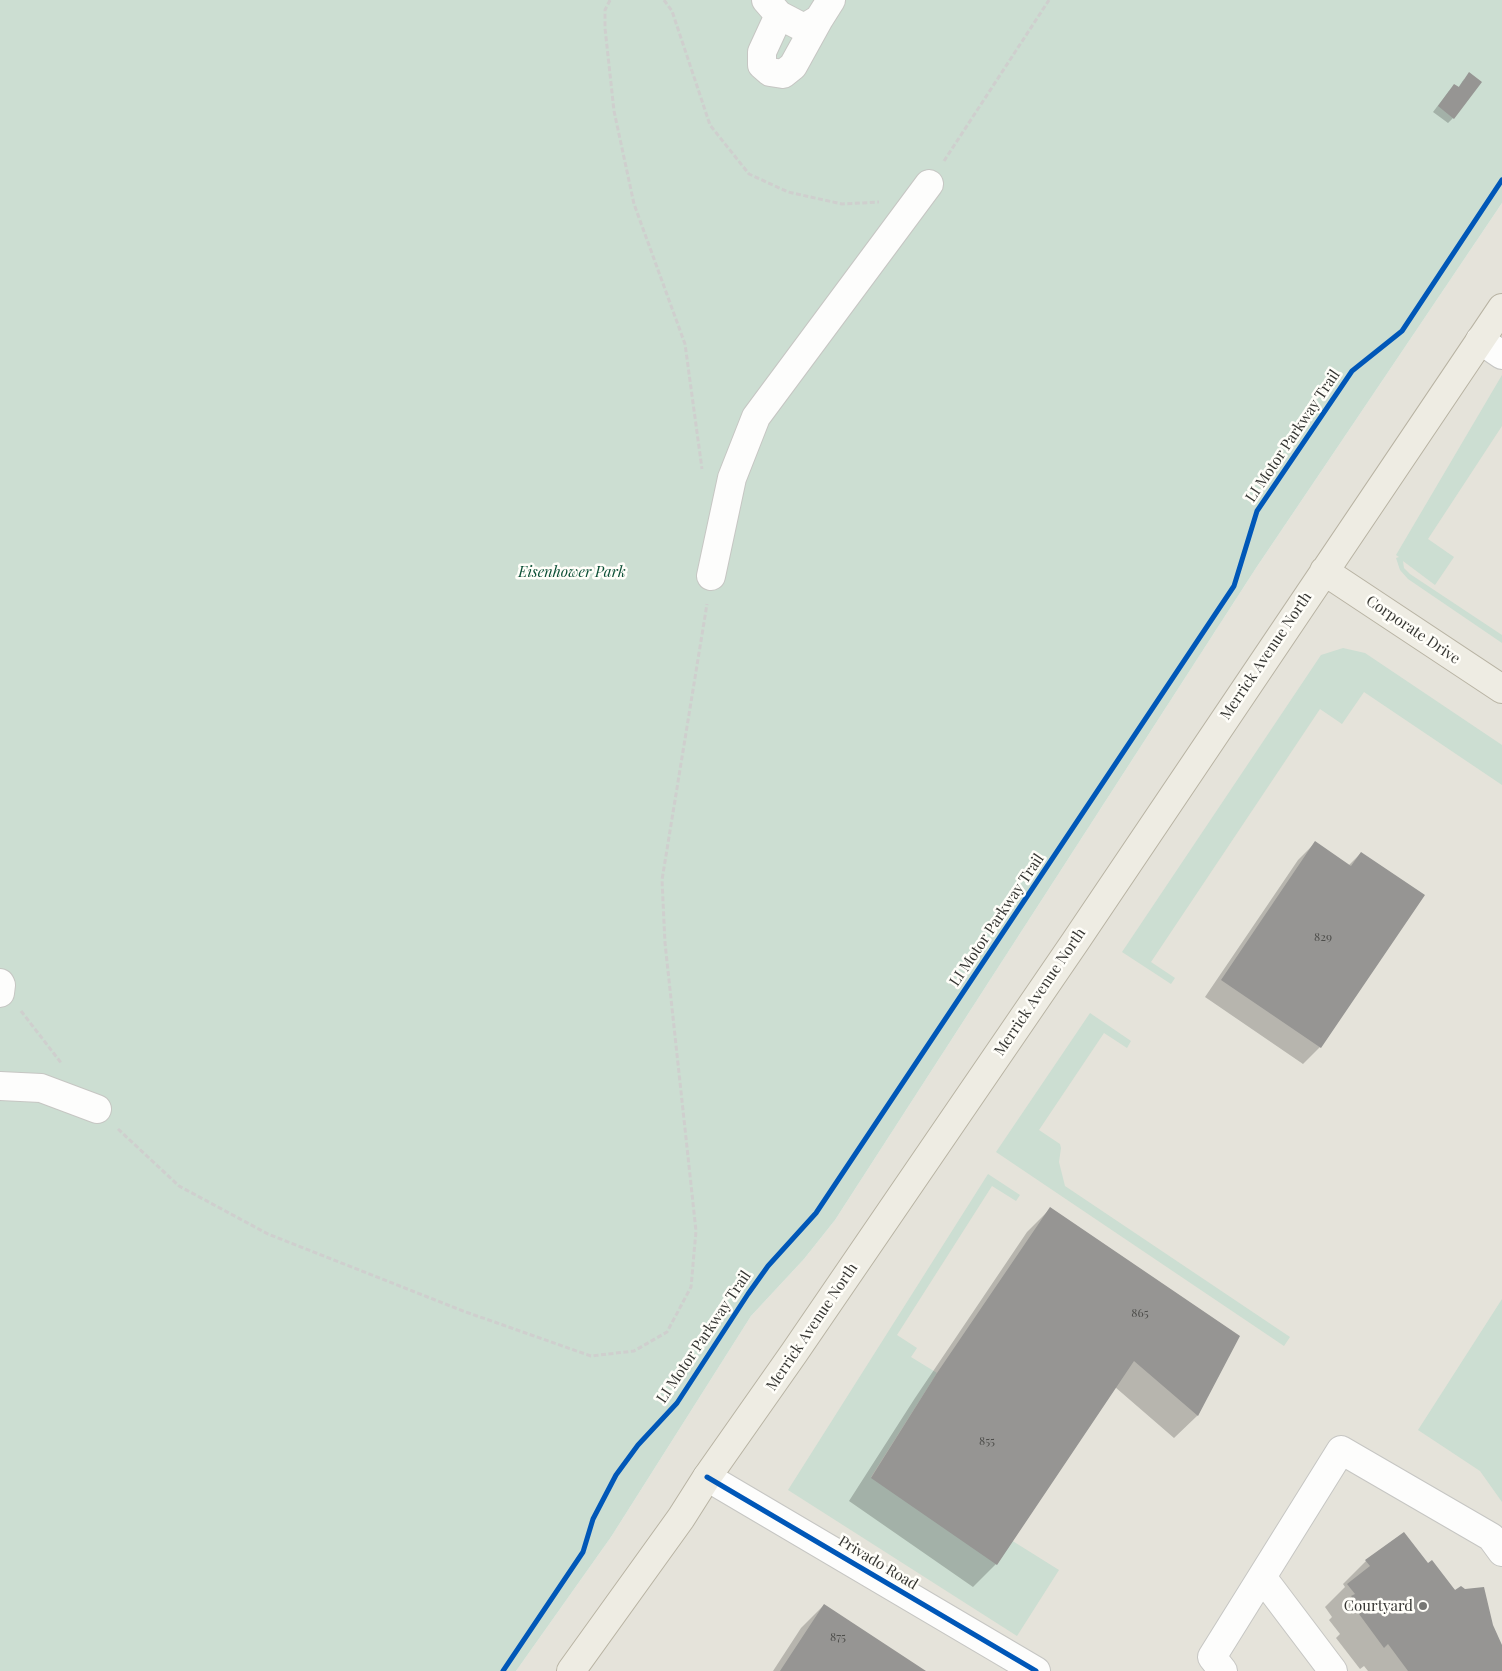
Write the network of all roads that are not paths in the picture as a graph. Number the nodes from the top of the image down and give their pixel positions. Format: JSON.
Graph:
{"nodes":[{"id":1,"x":772,"y":7,"type":"edge"},
{"id":2,"x":825,"y":10,"type":"edge"},
{"id":3,"x":929,"y":184,"type":"road end"},
{"id":4,"x":1502,"y":308,"type":"edge"},
{"id":5,"x":1480,"y":340,"type":"junction"},
{"id":6,"x":1502,"y":356,"type":"edge"},
{"id":7,"x":1324,"y":571,"type":"junction"},
{"id":8,"x":711,"y":576,"type":"road end"},
{"id":9,"x":1502,"y":689,"type":"edge"},
{"id":10,"x":0,"y":1086,"type":"edge"},
{"id":11,"x":97,"y":1109,"type":"road end"},
{"id":12,"x":707,"y":1477,"type":"junction"},
{"id":13,"x":1502,"y":1552,"type":"edge"},
{"id":14,"x":1262,"y":1577,"type":"junction"},
{"id":15,"x":571,"y":1671,"type":"edge"},
{"id":16,"x":1036,"y":1671,"type":"edge"},
{"id":17,"x":1223,"y":1671,"type":"edge"},
{"id":18,"x":1333,"y":1671,"type":"edge"}],
"edges":[{"from":1,"to":2,"type":"street"},
{"from":1,"to":2,"type":"street"},
{"from":3,"to":8,"type":"street"},
{"from":4,"to":5,"type":"main road","name":"Merrick Avenue North"},
{"from":5,"to":6,"type":"street"},
{"from":5,"to":7,"type":"main road","name":"Merrick Avenue North"},
{"from":7,"to":9,"type":"main road","name":"Corporate Drive"},
{"from":7,"to":12,"type":"main road","name":"Merrick Avenue North"},
{"from":10,"to":11,"type":"street"},
{"from":12,"to":15,"type":"main road","name":"Merrick Avenue North"},
{"from":12,"to":16,"type":"street","name":"Privado Road"},
{"from":13,"to":14,"type":"street"},
{"from":14,"to":17,"type":"street"},
{"from":14,"to":18,"type":"street"}]}
